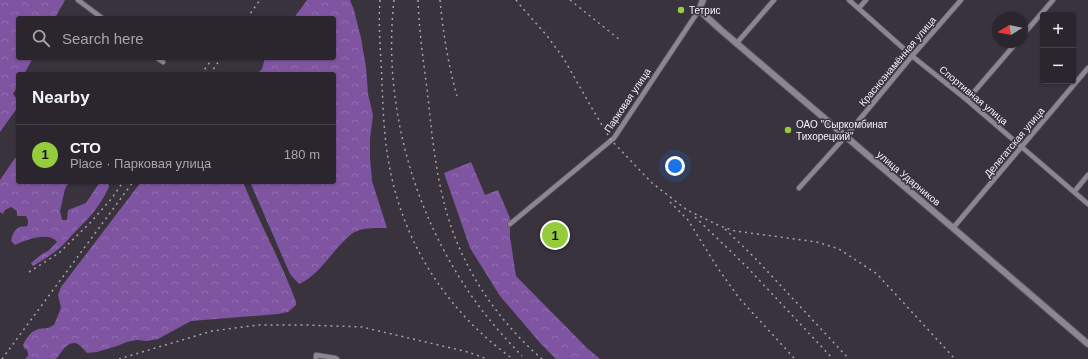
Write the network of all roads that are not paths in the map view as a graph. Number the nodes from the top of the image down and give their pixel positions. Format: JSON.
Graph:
{"nodes":[{"id":1,"x":78,"y":0,"type":"edge"},
{"id":2,"x":703,"y":0,"type":"edge"},
{"id":3,"x":774,"y":0,"type":"edge"},
{"id":4,"x":848,"y":0,"type":"edge"},
{"id":5,"x":866,"y":0,"type":"edge"},
{"id":6,"x":960,"y":0,"type":"edge"},
{"id":7,"x":1053,"y":0,"type":"edge"},
{"id":8,"x":859,"y":8,"type":"junction"},
{"id":9,"x":699,"y":10,"type":"junction"},
{"id":10,"x":99,"y":16,"type":"edge"},
{"id":11,"x":1028,"y":29,"type":"edge"},
{"id":12,"x":736,"y":44,"type":"junction"},
{"id":13,"x":1012,"y":48,"type":"edge"},
{"id":14,"x":912,"y":56,"type":"junction"},
{"id":15,"x":160,"y":60,"type":"edge"},
{"id":16,"x":163,"y":62,"type":"dead end"},
{"id":17,"x":1088,"y":68,"type":"edge"},
{"id":18,"x":967,"y":100,"type":"junction"},
{"id":19,"x":845,"y":137,"type":"junction"},
{"id":20,"x":1022,"y":147,"type":"junction"},
{"id":21,"x":1088,"y":175,"type":"edge"},
{"id":22,"x":799,"y":188,"type":"dead end"},
{"id":23,"x":1074,"y":192,"type":"junction"},
{"id":24,"x":1088,"y":204,"type":"edge"},
{"id":25,"x":510,"y":224,"type":"dead end"},
{"id":26,"x":953,"y":228,"type":"junction"},
{"id":27,"x":1087,"y":340,"type":"edge"},
{"id":28,"x":316,"y":357,"type":"edge"},
{"id":29,"x":337,"y":359,"type":"edge"}],
"edges":[{"from":1,"to":10,"type":"street"},
{"from":2,"to":9,"type":"main road","name":"Парковая улица"},
{"from":3,"to":12,"type":"street"},
{"from":4,"to":8,"type":"street","name":"Спортивная улица"},
{"from":5,"to":8,"type":"street"},
{"from":6,"to":14,"type":"street","name":"Краснознамённая улица"},
{"from":7,"to":11,"type":"street"},
{"from":8,"to":14,"type":"street","name":"Спортивная улица"},
{"from":9,"to":12,"type":"main road","name":"улица Ударников"},
{"from":9,"to":25,"type":"street","name":"Парковая улица"},
{"from":12,"to":19,"type":"main road","name":"улица Ударников"},
{"from":13,"to":18,"type":"street"},
{"from":14,"to":18,"type":"street","name":"Спортивная улица"},
{"from":14,"to":19,"type":"street","name":"Краснознамённая улица"},
{"from":15,"to":16,"type":"street"},
{"from":17,"to":20,"type":"street","name":"Делегатская улица"},
{"from":18,"to":20,"type":"street","name":"Спортивная улица"},
{"from":19,"to":22,"type":"street","name":"Краснознамённая улица"},
{"from":19,"to":26,"type":"main road","name":"улица Ударников"},
{"from":20,"to":23,"type":"street","name":"Спортивная улица"},
{"from":20,"to":26,"type":"street","name":"Делегатская улица"},
{"from":21,"to":23,"type":"street"},
{"from":23,"to":24,"type":"street","name":"Спортивная улица"},
{"from":26,"to":27,"type":"main road","name":"улица Ударников"},
{"from":28,"to":29,"type":"street"}]}
